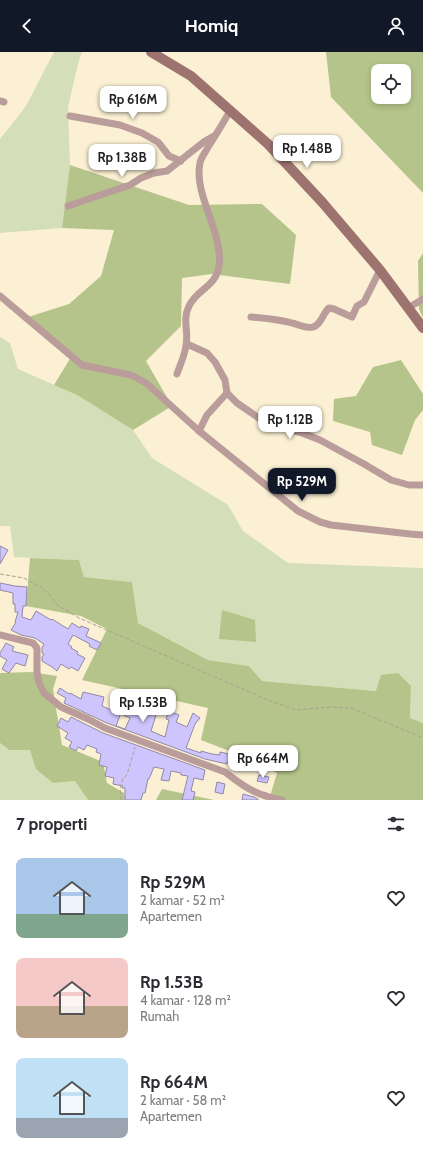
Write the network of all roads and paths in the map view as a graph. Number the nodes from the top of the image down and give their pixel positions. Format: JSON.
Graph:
{"nodes":[{"id":1,"x":151,"y":52,"type":"edge"},
{"id":2,"x":230,"y":111,"type":"junction"},
{"id":3,"x":70,"y":116,"type":"dead end"},
{"id":4,"x":215,"y":135,"type":"junction"},
{"id":5,"x":181,"y":161,"type":"junction"},
{"id":6,"x":68,"y":206,"type":"dead end"},
{"id":7,"x":380,"y":270,"type":"junction"},
{"id":8,"x":0,"y":296,"type":"edge"},
{"id":9,"x":423,"y":300,"type":"edge"},
{"id":10,"x":408,"y":308,"type":"junction"},
{"id":11,"x":251,"y":317,"type":"dead end"},
{"id":12,"x":423,"y":328,"type":"edge"},
{"id":13,"x":187,"y":344,"type":"junction"},
{"id":14,"x":177,"y":374,"type":"dead end"},
{"id":15,"x":227,"y":393,"type":"junction"},
{"id":16,"x":199,"y":431,"type":"junction"},
{"id":17,"x":423,"y":485,"type":"edge"},
{"id":18,"x":423,"y":535,"type":"edge"},
{"id":19,"x":0,"y":574,"type":"edge"},
{"id":20,"x":0,"y":635,"type":"edge"},
{"id":21,"x":423,"y":738,"type":"edge"},
{"id":22,"x":137,"y":740,"type":"junction"},
{"id":23,"x":121,"y":800,"type":"edge"},
{"id":24,"x":279,"y":800,"type":"edge"}],
"edges":[{"from":1,"to":2,"type":"main road"},
{"from":2,"to":4,"type":"street"},
{"from":2,"to":7,"type":"main road"},
{"from":3,"to":5,"type":"street"},
{"from":4,"to":5,"type":"street"},
{"from":4,"to":13,"type":"street"},
{"from":5,"to":6,"type":"street"},
{"from":7,"to":10,"type":"main road"},
{"from":7,"to":11,"type":"street"},
{"from":8,"to":16,"type":"street"},
{"from":9,"to":10,"type":"street"},
{"from":10,"to":12,"type":"main road"},
{"from":13,"to":14,"type":"street"},
{"from":13,"to":15,"type":"street"},
{"from":15,"to":16,"type":"street"},
{"from":15,"to":17,"type":"street"},
{"from":16,"to":18,"type":"street"},
{"from":19,"to":21,"type":"path"},
{"from":20,"to":22,"type":"street"},
{"from":22,"to":23,"type":"path"},
{"from":22,"to":24,"type":"street"}]}
